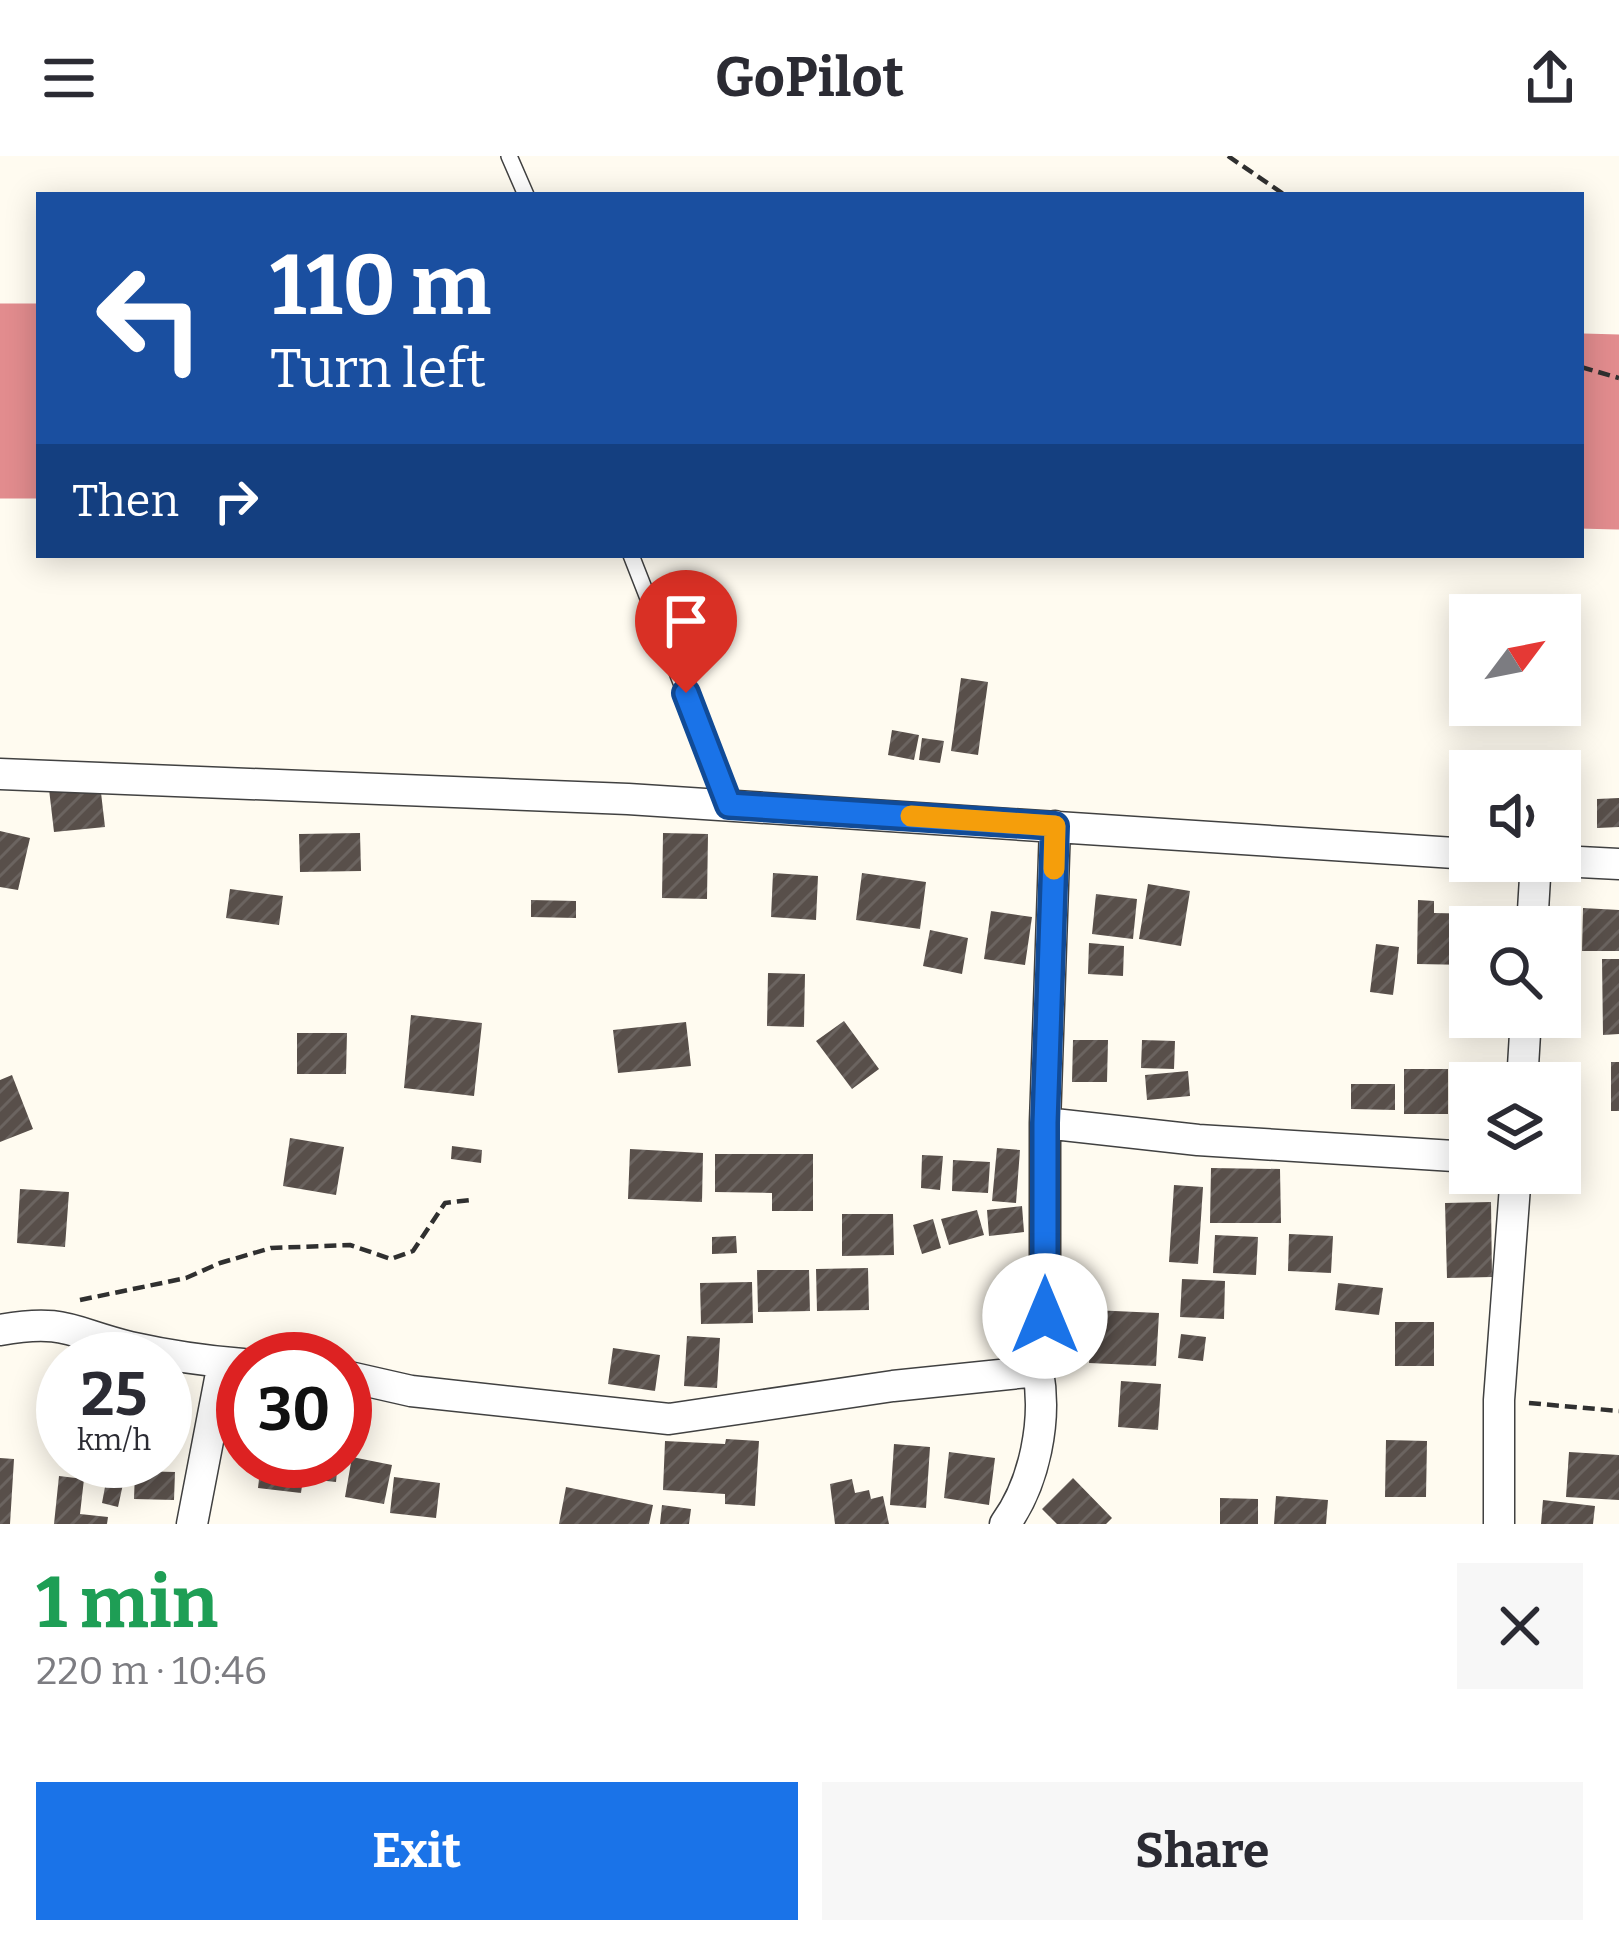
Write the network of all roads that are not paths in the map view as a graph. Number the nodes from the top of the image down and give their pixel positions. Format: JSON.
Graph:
{"nodes":[{"id":1,"x":509,"y":156,"type":"edge"},
{"id":2,"x":525,"y":192,"type":"edge"},
{"id":3,"x":632,"y":558,"type":"edge"},
{"id":4,"x":0,"y":774,"type":"edge"},
{"id":5,"x":729,"y":805,"type":"junction"},
{"id":6,"x":1055,"y":826,"type":"junction"},
{"id":7,"x":1449,"y":853,"type":"edge"},
{"id":8,"x":1581,"y":861,"type":"edge"},
{"id":9,"x":1619,"y":864,"type":"edge"},
{"id":10,"x":1045,"y":1123,"type":"junction"},
{"id":11,"x":1449,"y":1156,"type":"edge"},
{"id":12,"x":1514,"y":1194,"type":"edge"},
{"id":13,"x":0,"y":1330,"type":"edge"},
{"id":14,"x":216,"y":1360,"type":"edge"},
{"id":15,"x":1037,"y":1371,"type":"junction"},
{"id":16,"x":372,"y":1382,"type":"edge"},
{"id":17,"x":216,"y":1430,"type":"edge"},
{"id":18,"x":192,"y":1524,"type":"edge"},
{"id":19,"x":1005,"y":1524,"type":"edge"},
{"id":20,"x":1499,"y":1524,"type":"edge"}],
"edges":[{"from":1,"to":2,"type":"lane"},
{"from":3,"to":5,"type":"lane"},
{"from":4,"to":5,"type":"street"},
{"from":5,"to":6,"type":"street"},
{"from":6,"to":7,"type":"street"},
{"from":6,"to":10,"type":"street"},
{"from":8,"to":9,"type":"street"},
{"from":10,"to":11,"type":"street"},
{"from":10,"to":15,"type":"street"},
{"from":12,"to":20,"type":"street"},
{"from":13,"to":14,"type":"street"},
{"from":15,"to":16,"type":"street"},
{"from":15,"to":19,"type":"street"},
{"from":17,"to":18,"type":"street"}]}
